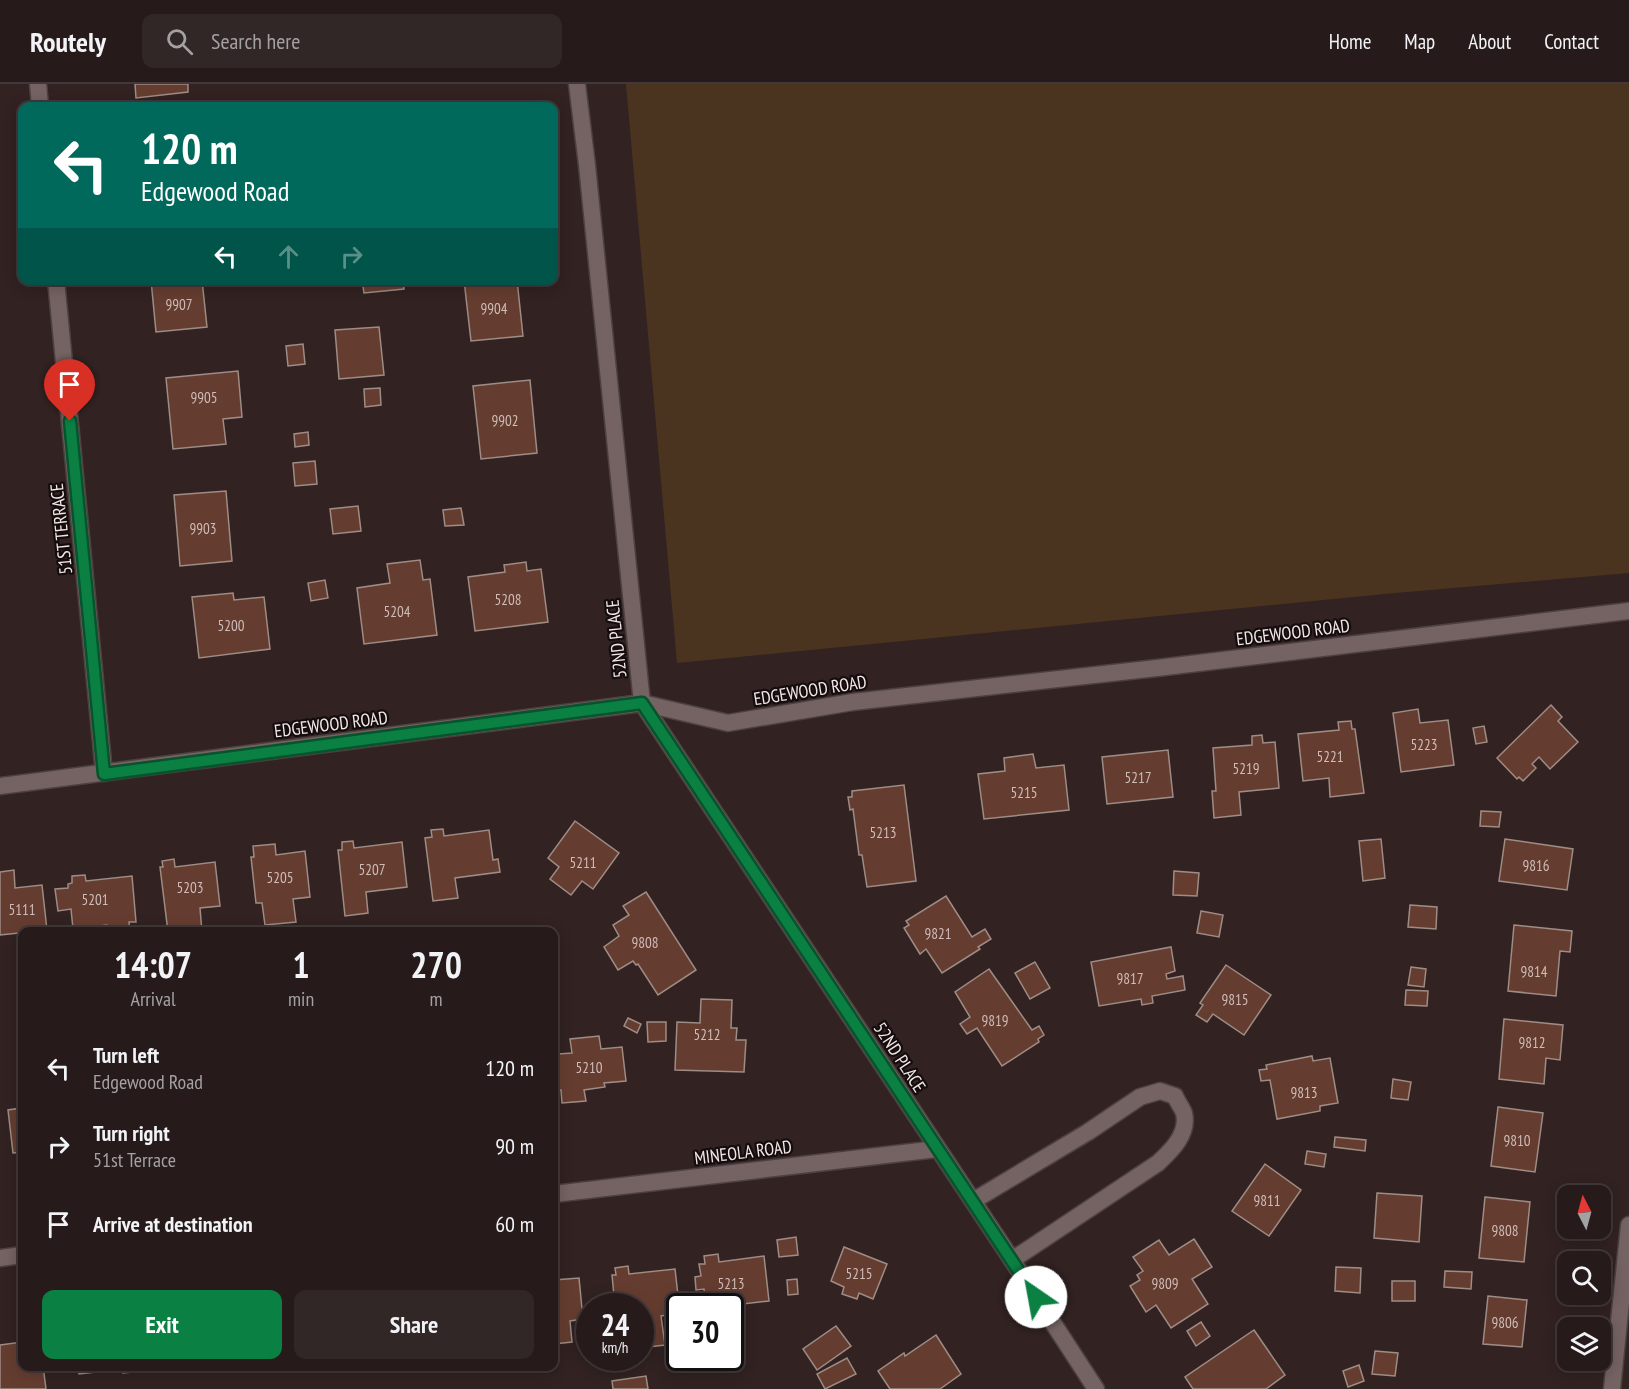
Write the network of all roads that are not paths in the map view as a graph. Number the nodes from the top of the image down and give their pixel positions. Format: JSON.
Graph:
{"nodes":[{"id":1,"x":38,"y":84,"type":"edge"},
{"id":2,"x":577,"y":84,"type":"edge"},
{"id":3,"x":40,"y":102,"type":"edge"},
{"id":4,"x":56,"y":285,"type":"edge"},
{"id":5,"x":1629,"y":611,"type":"edge"},
{"id":6,"x":642,"y":703,"type":"junction"},
{"id":7,"x":104,"y":774,"type":"junction"},
{"id":8,"x":0,"y":786,"type":"edge"},
{"id":9,"x":937,"y":1149,"type":"junction"},
{"id":10,"x":558,"y":1194,"type":"edge"},
{"id":11,"x":973,"y":1201,"type":"junction"},
{"id":12,"x":1629,"y":1225,"type":"edge"},
{"id":13,"x":18,"y":1256,"type":"edge"},
{"id":14,"x":0,"y":1258,"type":"edge"},
{"id":15,"x":1012,"y":1260,"type":"junction"},
{"id":16,"x":1096,"y":1389,"type":"edge"},
{"id":17,"x":1612,"y":1389,"type":"edge"}],
"edges":[{"from":1,"to":3,"type":"street"},
{"from":2,"to":6,"type":"street","name":"52ND PLACE"},
{"from":4,"to":7,"type":"street","name":"51ST TERRACE"},
{"from":5,"to":6,"type":"street","name":"EDGEWOOD ROAD"},
{"from":6,"to":7,"type":"street","name":"EDGEWOOD ROAD"},
{"from":6,"to":9,"type":"street","name":"52ND PLACE"},
{"from":7,"to":8,"type":"street","name":"EDGEWOOD ROAD"},
{"from":9,"to":10,"type":"street","name":"MINEOLA ROAD"},
{"from":9,"to":11,"type":"street","name":"52ND PLACE"},
{"from":11,"to":15,"type":"street","name":"52ND PLACE"},
{"from":11,"to":15,"type":"street"},
{"from":12,"to":17,"type":"street"},
{"from":13,"to":14,"type":"street"},
{"from":15,"to":16,"type":"street","name":"52ND PLACE"}]}
